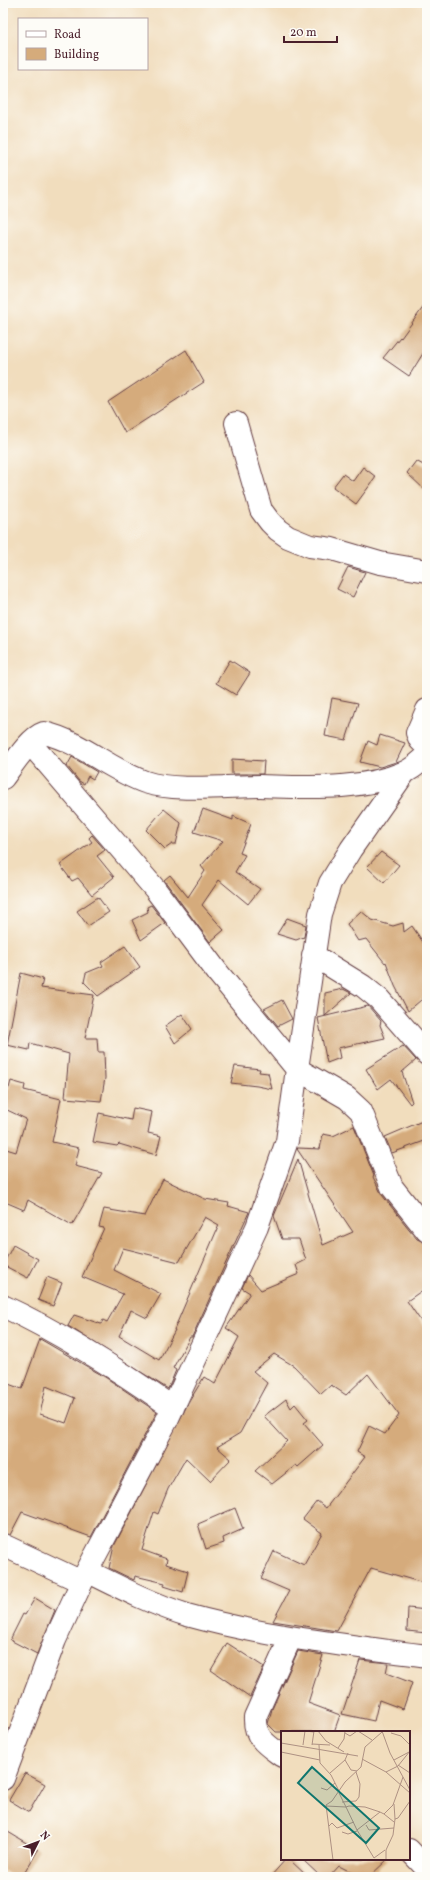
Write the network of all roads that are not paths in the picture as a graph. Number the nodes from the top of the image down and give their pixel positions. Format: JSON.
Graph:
{"nodes":[{"id":1,"x":236,"y":423,"type":"dead end"},
{"id":2,"x":427,"y":571,"type":"edge"},
{"id":3,"x":427,"y":710,"type":"edge"},
{"id":4,"x":30,"y":743,"type":"junction"},
{"id":5,"x":427,"y":747,"type":"edge"},
{"id":6,"x":427,"y":756,"type":"edge"},
{"id":7,"x":405,"y":772,"type":"junction"},
{"id":8,"x":3,"y":778,"type":"edge"},
{"id":9,"x":313,"y":955,"type":"junction"},
{"id":10,"x":427,"y":1054,"type":"edge"},
{"id":11,"x":297,"y":1069,"type":"junction"},
{"id":12,"x":427,"y":1232,"type":"edge"},
{"id":13,"x":3,"y":1306,"type":"edge"},
{"id":14,"x":173,"y":1408,"type":"junction"},
{"id":15,"x":3,"y":1545,"type":"edge"},
{"id":16,"x":84,"y":1576,"type":"junction"},
{"id":17,"x":290,"y":1639,"type":"junction"},
{"id":18,"x":427,"y":1656,"type":"edge"},
{"id":19,"x":281,"y":1755,"type":"edge"},
{"id":20,"x":3,"y":1779,"type":"edge"},
{"id":21,"x":410,"y":1851,"type":"edge"},
{"id":22,"x":427,"y":1869,"type":"edge"}],
"edges":[{"from":1,"to":2,"type":"street"},
{"from":3,"to":5,"type":"street"},
{"from":4,"to":7,"type":"street"},
{"from":4,"to":8,"type":"street"},
{"from":4,"to":11,"type":"street"},
{"from":6,"to":7,"type":"street"},
{"from":7,"to":9,"type":"street"},
{"from":9,"to":10,"type":"street"},
{"from":9,"to":11,"type":"street"},
{"from":11,"to":12,"type":"street"},
{"from":11,"to":14,"type":"street"},
{"from":13,"to":14,"type":"street"},
{"from":14,"to":16,"type":"street"},
{"from":15,"to":16,"type":"street"},
{"from":16,"to":17,"type":"street"},
{"from":16,"to":20,"type":"street"},
{"from":17,"to":18,"type":"street"},
{"from":17,"to":19,"type":"street"},
{"from":21,"to":22,"type":"street"}]}
